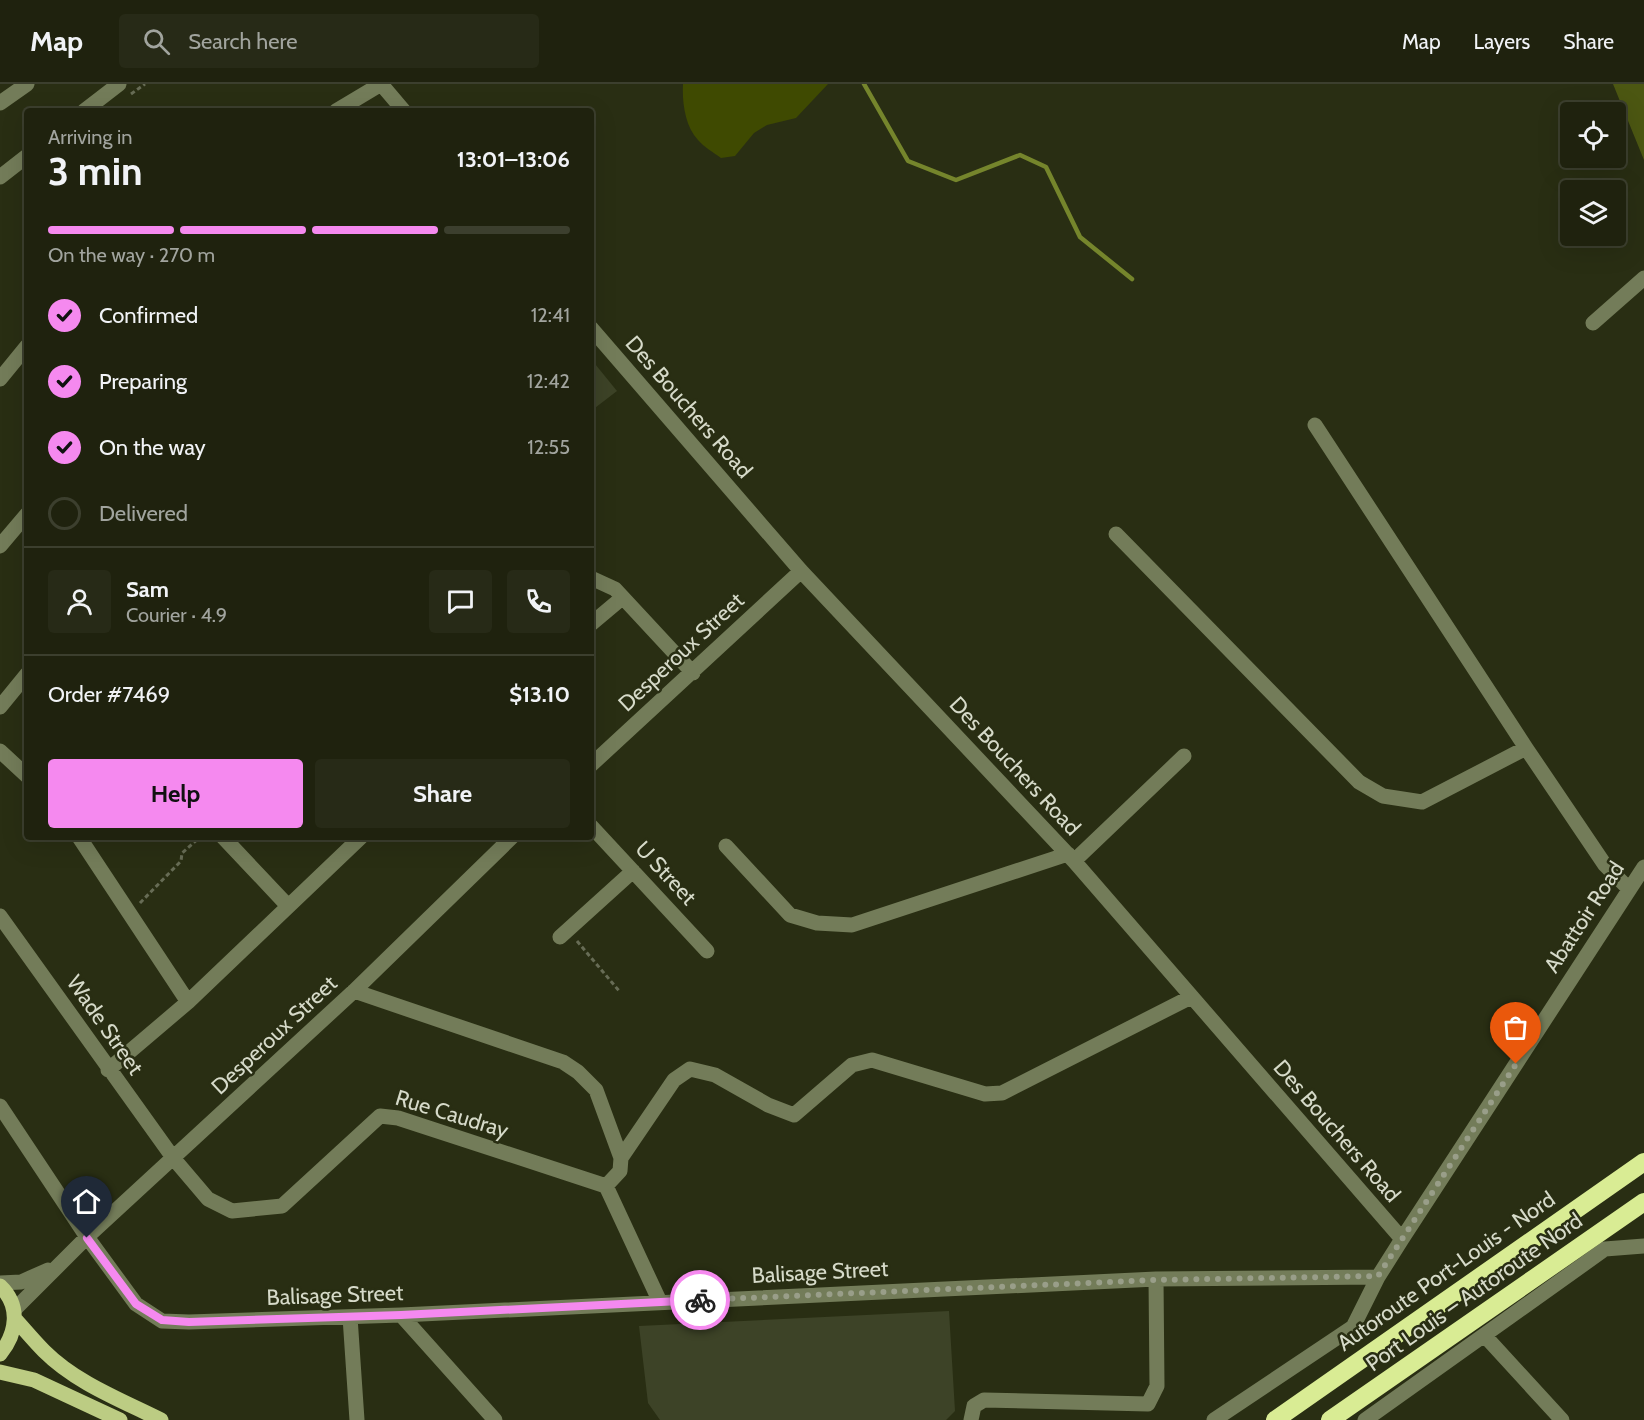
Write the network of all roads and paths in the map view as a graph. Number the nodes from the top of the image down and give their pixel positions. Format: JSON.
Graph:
{"nodes":[{"id":1,"x":27,"y":84,"type":"edge"},
{"id":2,"x":118,"y":84,"type":"edge"},
{"id":3,"x":381,"y":84,"type":"edge"},
{"id":4,"x":0,"y":103,"type":"edge"},
{"id":5,"x":88,"y":108,"type":"edge"},
{"id":6,"x":341,"y":108,"type":"edge"},
{"id":7,"x":401,"y":108,"type":"edge"},
{"id":8,"x":24,"y":158,"type":"edge"},
{"id":9,"x":0,"y":177,"type":"edge"},
{"id":10,"x":1644,"y":278,"type":"edge"},
{"id":11,"x":1593,"y":322,"type":"dead end"},
{"id":12,"x":594,"y":331,"type":"edge"},
{"id":13,"x":24,"y":350,"type":"edge"},
{"id":14,"x":0,"y":378,"type":"edge"},
{"id":15,"x":1315,"y":425,"type":"dead end"},
{"id":16,"x":24,"y":518,"type":"edge"},
{"id":17,"x":1116,"y":534,"type":"dead end"},
{"id":18,"x":0,"y":546,"type":"edge"},
{"id":19,"x":801,"y":571,"type":"junction"},
{"id":20,"x":594,"y":579,"type":"edge"},
{"id":21,"x":622,"y":598,"type":"junction"},
{"id":22,"x":594,"y":621,"type":"edge"},
{"id":23,"x":693,"y":673,"type":"junction"},
{"id":24,"x":24,"y":678,"type":"edge"},
{"id":25,"x":0,"y":708,"type":"edge"},
{"id":26,"x":1526,"y":748,"type":"junction"},
{"id":27,"x":0,"y":750,"type":"edge"},
{"id":28,"x":1184,"y":756,"type":"dead end"},
{"id":29,"x":594,"y":762,"type":"edge"},
{"id":30,"x":24,"y":773,"type":"edge"},
{"id":31,"x":594,"y":829,"type":"edge"},
{"id":32,"x":81,"y":840,"type":"edge"},
{"id":33,"x":197,"y":840,"type":"edge"},
{"id":34,"x":227,"y":840,"type":"edge"},
{"id":35,"x":358,"y":840,"type":"edge"},
{"id":36,"x":507,"y":840,"type":"edge"},
{"id":37,"x":726,"y":846,"type":"dead end"},
{"id":38,"x":1071,"y":857,"type":"junction"},
{"id":39,"x":1644,"y":867,"type":"edge"},
{"id":40,"x":633,"y":871,"type":"junction"},
{"id":41,"x":1629,"y":889,"type":"junction"},
{"id":42,"x":288,"y":906,"type":"junction"},
{"id":43,"x":130,"y":914,"type":"junction"},
{"id":44,"x":0,"y":916,"type":"edge"},
{"id":45,"x":564,"y":934,"type":"joint"},
{"id":46,"x":707,"y":951,"type":"dead end"},
{"id":47,"x":354,"y":991,"type":"junction"},
{"id":48,"x":620,"y":992,"type":"dead end"},
{"id":49,"x":1191,"y":997,"type":"junction"},
{"id":50,"x":188,"y":1002,"type":"junction"},
{"id":51,"x":108,"y":1070,"type":"junction"},
{"id":52,"x":0,"y":1106,"type":"edge"},
{"id":53,"x":621,"y":1158,"type":"junction"},
{"id":54,"x":174,"y":1159,"type":"junction"},
{"id":55,"x":1644,"y":1162,"type":"edge"},
{"id":56,"x":606,"y":1186,"type":"junction"},
{"id":57,"x":1644,"y":1202,"type":"edge"},
{"id":58,"x":87,"y":1238,"type":"junction"},
{"id":59,"x":1402,"y":1239,"type":"junction"},
{"id":60,"x":1644,"y":1246,"type":"edge"},
{"id":61,"x":63,"y":1262,"type":"junction"},
{"id":62,"x":1378,"y":1276,"type":"junction"},
{"id":63,"x":1156,"y":1280,"type":"junction"},
{"id":64,"x":0,"y":1285,"type":"edge"},
{"id":65,"x":660,"y":1302,"type":"junction"},
{"id":66,"x":15,"y":1315,"type":"junction"},
{"id":67,"x":401,"y":1315,"type":"junction"},
{"id":68,"x":350,"y":1317,"type":"junction"},
{"id":69,"x":1485,"y":1336,"type":"junction"},
{"id":70,"x":0,"y":1354,"type":"edge"},
{"id":71,"x":0,"y":1372,"type":"edge"},
{"id":72,"x":120,"y":1420,"type":"edge"},
{"id":73,"x":161,"y":1420,"type":"edge"},
{"id":74,"x":357,"y":1420,"type":"edge"},
{"id":75,"x":495,"y":1420,"type":"edge"},
{"id":76,"x":970,"y":1420,"type":"edge"},
{"id":77,"x":1214,"y":1420,"type":"edge"},
{"id":78,"x":1275,"y":1420,"type":"edge"},
{"id":79,"x":1330,"y":1420,"type":"edge"},
{"id":80,"x":1365,"y":1420,"type":"edge"},
{"id":81,"x":1562,"y":1420,"type":"edge"}],
"edges":[{"from":1,"to":4,"type":"street"},
{"from":2,"to":5,"type":"street"},
{"from":3,"to":6,"type":"street"},
{"from":3,"to":7,"type":"street"},
{"from":8,"to":9,"type":"street"},
{"from":10,"to":11,"type":"street"},
{"from":12,"to":19,"type":"street","name":"Des Bouchers Road"},
{"from":13,"to":14,"type":"street"},
{"from":15,"to":26,"type":"street"},
{"from":16,"to":18,"type":"street"},
{"from":17,"to":26,"type":"street"},
{"from":19,"to":23,"type":"street","name":"Desperoux Street"},
{"from":19,"to":38,"type":"street","name":"Des Bouchers Road"},
{"from":20,"to":21,"type":"street"},
{"from":21,"to":22,"type":"street"},
{"from":21,"to":23,"type":"street"},
{"from":23,"to":29,"type":"street","name":"Desperoux Street"},
{"from":24,"to":25,"type":"street"},
{"from":26,"to":41,"type":"street"},
{"from":27,"to":30,"type":"street"},
{"from":28,"to":38,"type":"street"},
{"from":31,"to":40,"type":"street","name":"U Street"},
{"from":32,"to":43,"type":"street"},
{"from":33,"to":43,"type":"path"},
{"from":34,"to":42,"type":"street"},
{"from":35,"to":42,"type":"street"},
{"from":36,"to":47,"type":"street","name":"Desperoux Street"},
{"from":37,"to":38,"type":"street"},
{"from":38,"to":49,"type":"street","name":"Des Bouchers Road"},
{"from":39,"to":41,"type":"street","name":"Abattoir Road"},
{"from":40,"to":45,"type":"street"},
{"from":40,"to":46,"type":"street","name":"U Street"},
{"from":41,"to":59,"type":"street","name":"Abattoir Road"},
{"from":42,"to":50,"type":"street"},
{"from":43,"to":50,"type":"street"},
{"from":44,"to":51,"type":"street","name":"Wade Street"},
{"from":45,"to":48,"type":"path"},
{"from":47,"to":53,"type":"street"},
{"from":47,"to":54,"type":"street","name":"Desperoux Street"},
{"from":49,"to":53,"type":"street"},
{"from":49,"to":59,"type":"street","name":"Des Bouchers Road"},
{"from":50,"to":51,"type":"street"},
{"from":51,"to":54,"type":"street","name":"Wade Street"},
{"from":52,"to":58,"type":"street","name":"Balisage Street"},
{"from":53,"to":56,"type":"street"},
{"from":54,"to":56,"type":"street","name":"Rue Caudray"},
{"from":54,"to":58,"type":"street","name":"Desperoux Street"},
{"from":55,"to":78,"type":"highway","name":"Autoroute Port-Louis - Nord"},
{"from":56,"to":65,"type":"street"},
{"from":57,"to":79,"type":"highway","name":"Port Louis – Autoroute Nord"},
{"from":58,"to":61,"type":"street","name":"Desperoux Street"},
{"from":58,"to":68,"type":"street","name":"Balisage Street"},
{"from":59,"to":62,"type":"street","name":"Abattoir Road"},
{"from":60,"to":69,"type":"street"},
{"from":61,"to":64,"type":"street"},
{"from":61,"to":66,"type":"street","name":"Desperoux Street"},
{"from":62,"to":63,"type":"street","name":"Balisage Street"},
{"from":62,"to":77,"type":"street","name":"Abattoir Road"},
{"from":63,"to":65,"type":"street","name":"Balisage Street"},
{"from":63,"to":76,"type":"street"},
{"from":64,"to":66,"type":"main road"},
{"from":65,"to":67,"type":"street","name":"Balisage Street"},
{"from":66,"to":70,"type":"main road"},
{"from":66,"to":73,"type":"main road"},
{"from":67,"to":68,"type":"street","name":"Balisage Street"},
{"from":67,"to":75,"type":"street"},
{"from":68,"to":74,"type":"street"},
{"from":69,"to":80,"type":"street"},
{"from":69,"to":81,"type":"street"},
{"from":71,"to":72,"type":"main road"}]}
